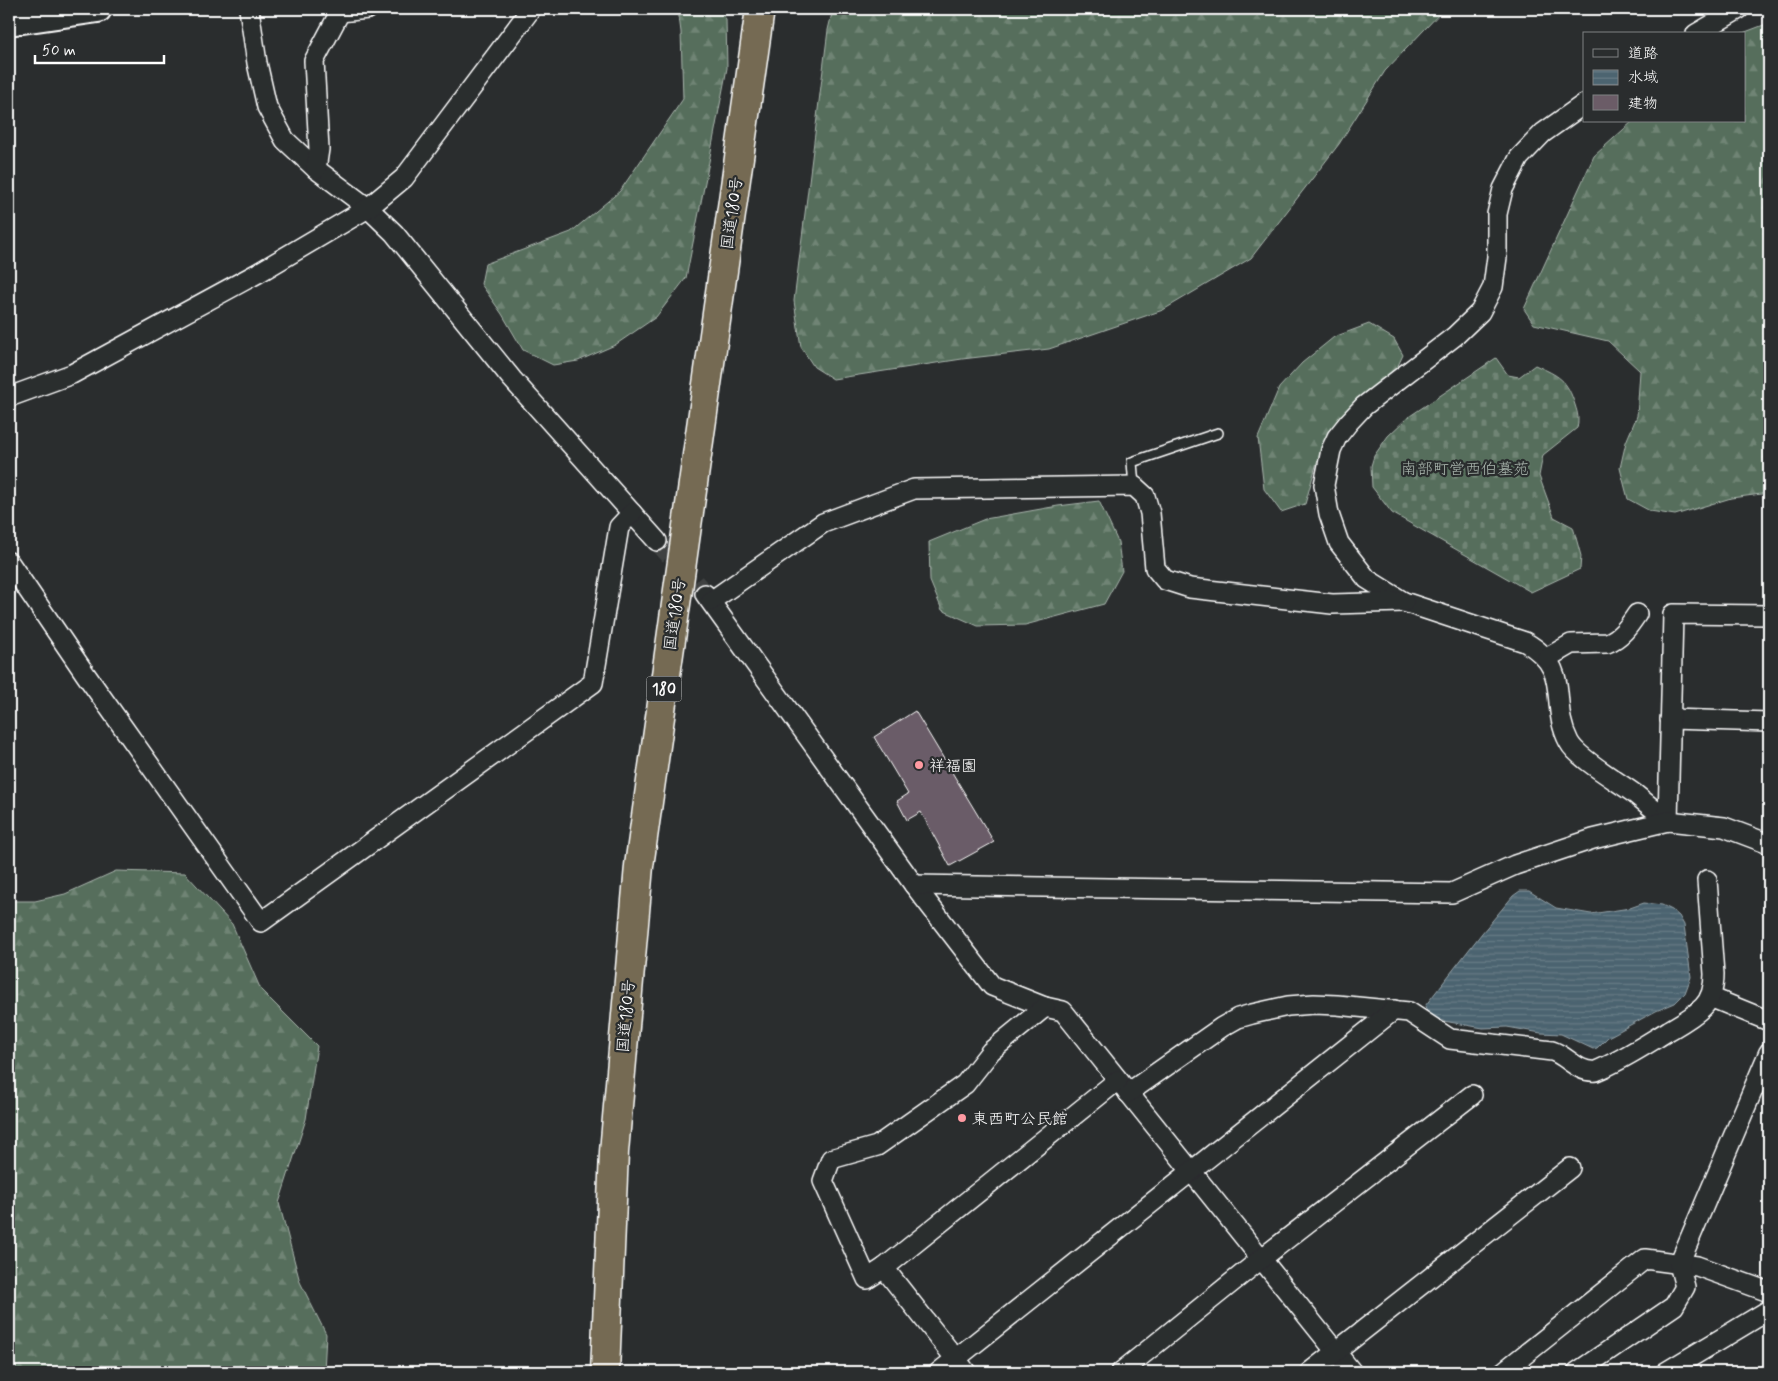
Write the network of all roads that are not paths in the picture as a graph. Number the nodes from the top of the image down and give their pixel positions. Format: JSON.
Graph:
{"nodes":[{"id":1,"x":98,"y":9,"type":"edge"},
{"id":2,"x":249,"y":9,"type":"edge"},
{"id":3,"x":368,"y":9,"type":"edge"},
{"id":4,"x":531,"y":9,"type":"edge"},
{"id":5,"x":760,"y":9,"type":"edge"},
{"id":6,"x":1739,"y":9,"type":"edge"},
{"id":7,"x":9,"y":22,"type":"edge"},
{"id":8,"x":1699,"y":32,"type":"edge"},
{"id":9,"x":1583,"y":105,"type":"edge"},
{"id":10,"x":316,"y":170,"type":"junction"},
{"id":11,"x":368,"y":208,"type":"junction"},
{"id":12,"x":9,"y":397,"type":"edge"},
{"id":13,"x":1218,"y":433,"type":"dead end"},
{"id":14,"x":1134,"y":486,"type":"junction"},
{"id":15,"x":632,"y":513,"type":"junction"},
{"id":16,"x":657,"y":541,"type":"tunnel mouth"},
{"id":17,"x":9,"y":562,"type":"edge"},
{"id":18,"x":1404,"y":602,"type":"junction"},
{"id":19,"x":1637,"y":614,"type":"dead end"},
{"id":20,"x":1769,"y":615,"type":"edge"},
{"id":21,"x":1547,"y":658,"type":"junction"},
{"id":22,"x":1670,"y":719,"type":"junction"},
{"id":23,"x":1769,"y":722,"type":"edge"},
{"id":24,"x":1668,"y":821,"type":"junction"},
{"id":25,"x":1769,"y":844,"type":"edge"},
{"id":26,"x":1706,"y":880,"type":"dead end"},
{"id":27,"x":914,"y":885,"type":"junction"},
{"id":28,"x":1710,"y":997,"type":"junction"},
{"id":29,"x":1045,"y":1008,"type":"junction"},
{"id":30,"x":1394,"y":1010,"type":"junction"},
{"id":31,"x":1769,"y":1021,"type":"edge"},
{"id":32,"x":1769,"y":1052,"type":"edge"},
{"id":33,"x":1123,"y":1086,"type":"junction"},
{"id":34,"x":1472,"y":1095,"type":"dead end"},
{"id":35,"x":1570,"y":1168,"type":"dead end"},
{"id":36,"x":1192,"y":1172,"type":"junction"},
{"id":37,"x":1262,"y":1259,"type":"junction"},
{"id":38,"x":1678,"y":1264,"type":"junction"},
{"id":39,"x":884,"y":1268,"type":"junction"},
{"id":40,"x":1769,"y":1292,"type":"edge"},
{"id":41,"x":1769,"y":1310,"type":"edge"},
{"id":42,"x":1336,"y":1352,"type":"junction"},
{"id":43,"x":960,"y":1366,"type":"edge"},
{"id":44,"x":605,"y":1372,"type":"edge"},
{"id":45,"x":939,"y":1372,"type":"edge"},
{"id":46,"x":1121,"y":1372,"type":"edge"},
{"id":47,"x":1310,"y":1372,"type":"edge"},
{"id":48,"x":1352,"y":1372,"type":"edge"},
{"id":49,"x":1503,"y":1372,"type":"edge"},
{"id":50,"x":1577,"y":1372,"type":"edge"},
{"id":51,"x":1666,"y":1372,"type":"edge"}],
"edges":[{"from":1,"to":7,"type":"main road"},
{"from":2,"to":10,"type":"street"},
{"from":3,"to":10,"type":"street"},
{"from":4,"to":11,"type":"street"},
{"from":5,"to":44,"type":"highway","name":"国道180号","number":"180"},
{"from":6,"to":8,"type":"street"},
{"from":9,"to":18,"type":"street"},
{"from":10,"to":11,"type":"street"},
{"from":11,"to":12,"type":"street"},
{"from":11,"to":15,"type":"street"},
{"from":13,"to":14,"type":"lane"},
{"from":14,"to":18,"type":"street"},
{"from":14,"to":27,"type":"street"},
{"from":15,"to":16,"type":"street"},
{"from":15,"to":17,"type":"street"},
{"from":18,"to":21,"type":"street"},
{"from":19,"to":21,"type":"street"},
{"from":20,"to":22,"type":"street"},
{"from":21,"to":24,"type":"street"},
{"from":22,"to":23,"type":"street"},
{"from":22,"to":24,"type":"street"},
{"from":24,"to":25,"type":"street"},
{"from":24,"to":27,"type":"street"},
{"from":26,"to":28,"type":"street"},
{"from":27,"to":29,"type":"street"},
{"from":28,"to":30,"type":"street"},
{"from":28,"to":31,"type":"street"},
{"from":29,"to":33,"type":"street"},
{"from":29,"to":39,"type":"street"},
{"from":30,"to":33,"type":"street"},
{"from":30,"to":36,"type":"street"},
{"from":32,"to":38,"type":"street"},
{"from":33,"to":36,"type":"street"},
{"from":33,"to":39,"type":"street"},
{"from":34,"to":37,"type":"street"},
{"from":35,"to":42,"type":"street"},
{"from":36,"to":37,"type":"street"},
{"from":36,"to":43,"type":"street"},
{"from":37,"to":42,"type":"street"},
{"from":37,"to":46,"type":"street"},
{"from":38,"to":40,"type":"street"},
{"from":38,"to":49,"type":"street"},
{"from":38,"to":50,"type":"street"},
{"from":39,"to":43,"type":"street"},
{"from":41,"to":51,"type":"street"},
{"from":42,"to":47,"type":"street"},
{"from":42,"to":48,"type":"street"},
{"from":43,"to":45,"type":"street"}]}
